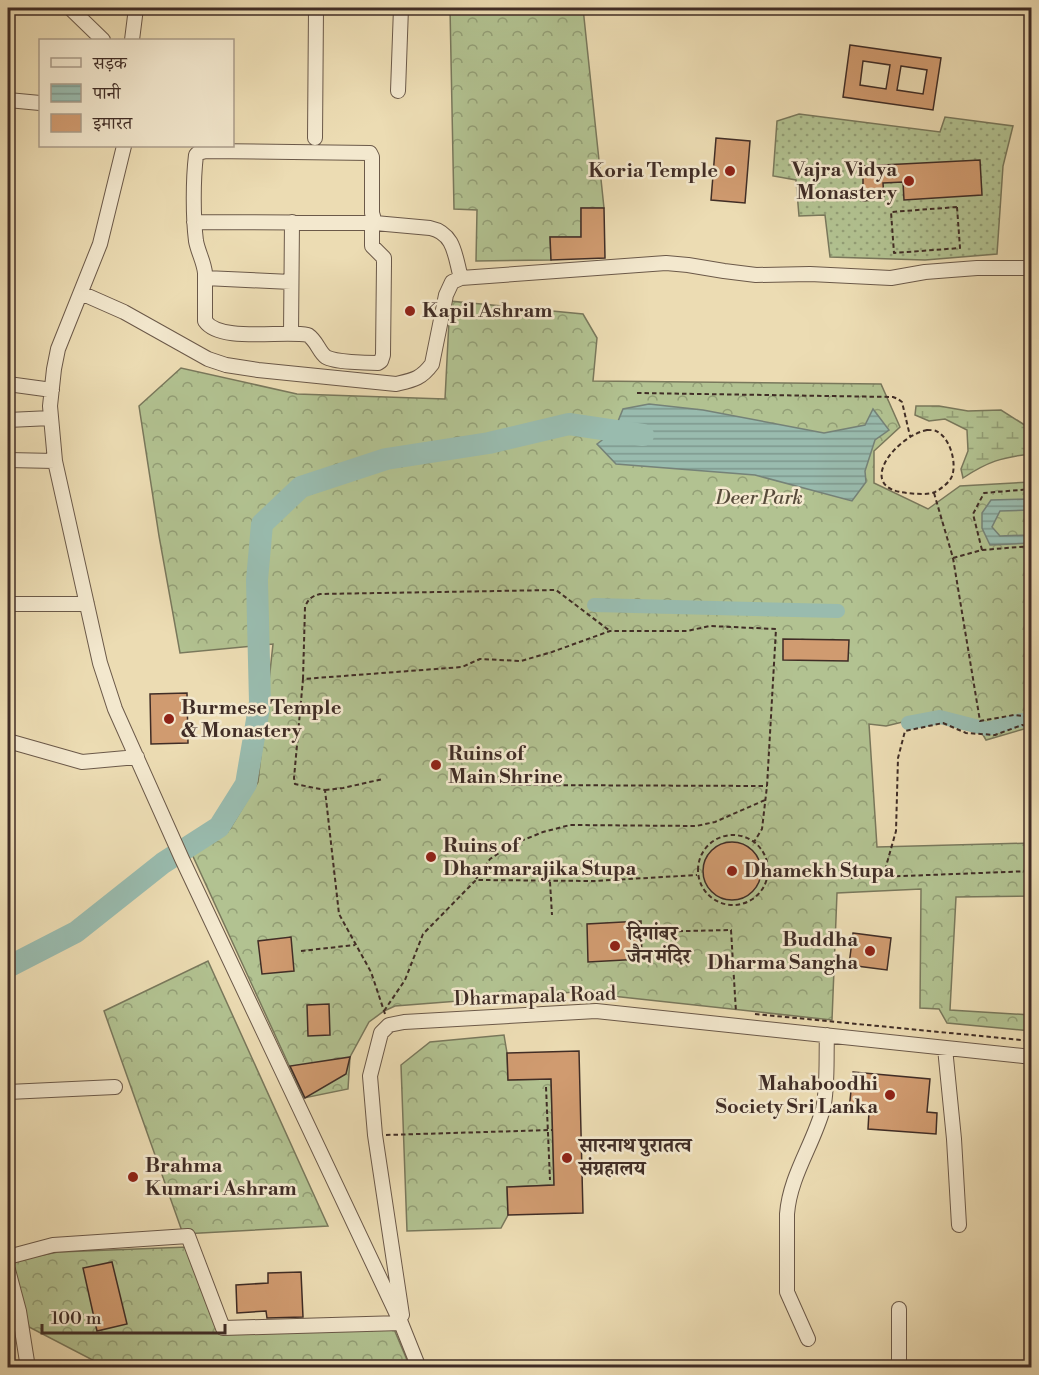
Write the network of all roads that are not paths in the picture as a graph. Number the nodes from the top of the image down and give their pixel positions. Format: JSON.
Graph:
{"nodes":[{"id":1,"x":70,"y":8,"type":"edge"},
{"id":2,"x":136,"y":8,"type":"edge"},
{"id":3,"x":316,"y":8,"type":"edge"},
{"id":4,"x":401,"y":8,"type":"edge"},
{"id":5,"x":102,"y":39,"type":"edge"},
{"id":6,"x":132,"y":39,"type":"edge"},
{"id":7,"x":398,"y":91,"type":"dead end"},
{"id":8,"x":8,"y":100,"type":"edge"},
{"id":9,"x":39,"y":103,"type":"edge"},
{"id":10,"x":315,"y":138,"type":"dead end"},
{"id":11,"x":124,"y":147,"type":"edge"},
{"id":12,"x":194,"y":222,"type":"junction"},
{"id":13,"x":292,"y":222,"type":"junction"},
{"id":14,"x":374,"y":223,"type":"junction"},
{"id":15,"x":1032,"y":268,"type":"edge"},
{"id":16,"x":205,"y":278,"type":"junction"},
{"id":17,"x":461,"y":278,"type":"junction"},
{"id":18,"x":291,"y":282,"type":"junction"},
{"id":19,"x":81,"y":293,"type":"junction"},
{"id":20,"x":291,"y":334,"type":"junction"},
{"id":21,"x":8,"y":384,"type":"edge"},
{"id":22,"x":52,"y":390,"type":"junction"},
{"id":23,"x":51,"y":418,"type":"junction"},
{"id":24,"x":8,"y":420,"type":"edge"},
{"id":25,"x":8,"y":460,"type":"edge"},
{"id":26,"x":55,"y":461,"type":"junction"},
{"id":27,"x":8,"y":604,"type":"edge"},
{"id":28,"x":87,"y":604,"type":"junction"},
{"id":29,"x":8,"y":741,"type":"edge"},
{"id":30,"x":136,"y":757,"type":"junction"},
{"id":31,"x":827,"y":1035,"type":"junction"},
{"id":32,"x":945,"y":1048,"type":"junction"},
{"id":33,"x":1032,"y":1057,"type":"edge"},
{"id":34,"x":115,"y":1086,"type":"dead end"},
{"id":35,"x":8,"y":1092,"type":"edge"},
{"id":36,"x":959,"y":1225,"type":"dead end"},
{"id":37,"x":8,"y":1257,"type":"edge"},
{"id":38,"x":8,"y":1270,"type":"edge"},
{"id":39,"x":900,"y":1309,"type":"dead end"},
{"id":40,"x":403,"y":1328,"type":"junction"},
{"id":41,"x":808,"y":1339,"type":"dead end"},
{"id":42,"x":28,"y":1368,"type":"edge"},
{"id":43,"x":419,"y":1368,"type":"edge"},
{"id":44,"x":899,"y":1368,"type":"edge"}],
"edges":[{"from":1,"to":5,"type":"street"},
{"from":2,"to":6,"type":"street"},
{"from":3,"to":10,"type":"street"},
{"from":4,"to":7,"type":"street"},
{"from":8,"to":9,"type":"street"},
{"from":11,"to":19,"type":"street"},
{"from":12,"to":13,"type":"street"},
{"from":12,"to":14,"type":"street"},
{"from":12,"to":16,"type":"street"},
{"from":13,"to":14,"type":"street"},
{"from":13,"to":18,"type":"street"},
{"from":14,"to":17,"type":"street"},
{"from":14,"to":20,"type":"street"},
{"from":15,"to":17,"type":"street"},
{"from":16,"to":18,"type":"street"},
{"from":16,"to":20,"type":"street"},
{"from":17,"to":19,"type":"street"},
{"from":18,"to":20,"type":"street"},
{"from":19,"to":22,"type":"street"},
{"from":21,"to":22,"type":"street"},
{"from":22,"to":23,"type":"street"},
{"from":23,"to":24,"type":"street"},
{"from":23,"to":26,"type":"street"},
{"from":25,"to":26,"type":"street"},
{"from":26,"to":28,"type":"street"},
{"from":27,"to":28,"type":"street"},
{"from":28,"to":30,"type":"street"},
{"from":29,"to":30,"type":"street"},
{"from":30,"to":40,"type":"street"},
{"from":31,"to":32,"type":"street","name":"Dharmapala Road"},
{"from":31,"to":40,"type":"street","name":"Dharmapala Road"},
{"from":31,"to":41,"type":"street"},
{"from":32,"to":33,"type":"street","name":"Dharmapala Road"},
{"from":32,"to":36,"type":"street"},
{"from":34,"to":35,"type":"street"},
{"from":37,"to":40,"type":"street"},
{"from":38,"to":42,"type":"street"},
{"from":39,"to":44,"type":"street"},
{"from":40,"to":43,"type":"street"}]}
